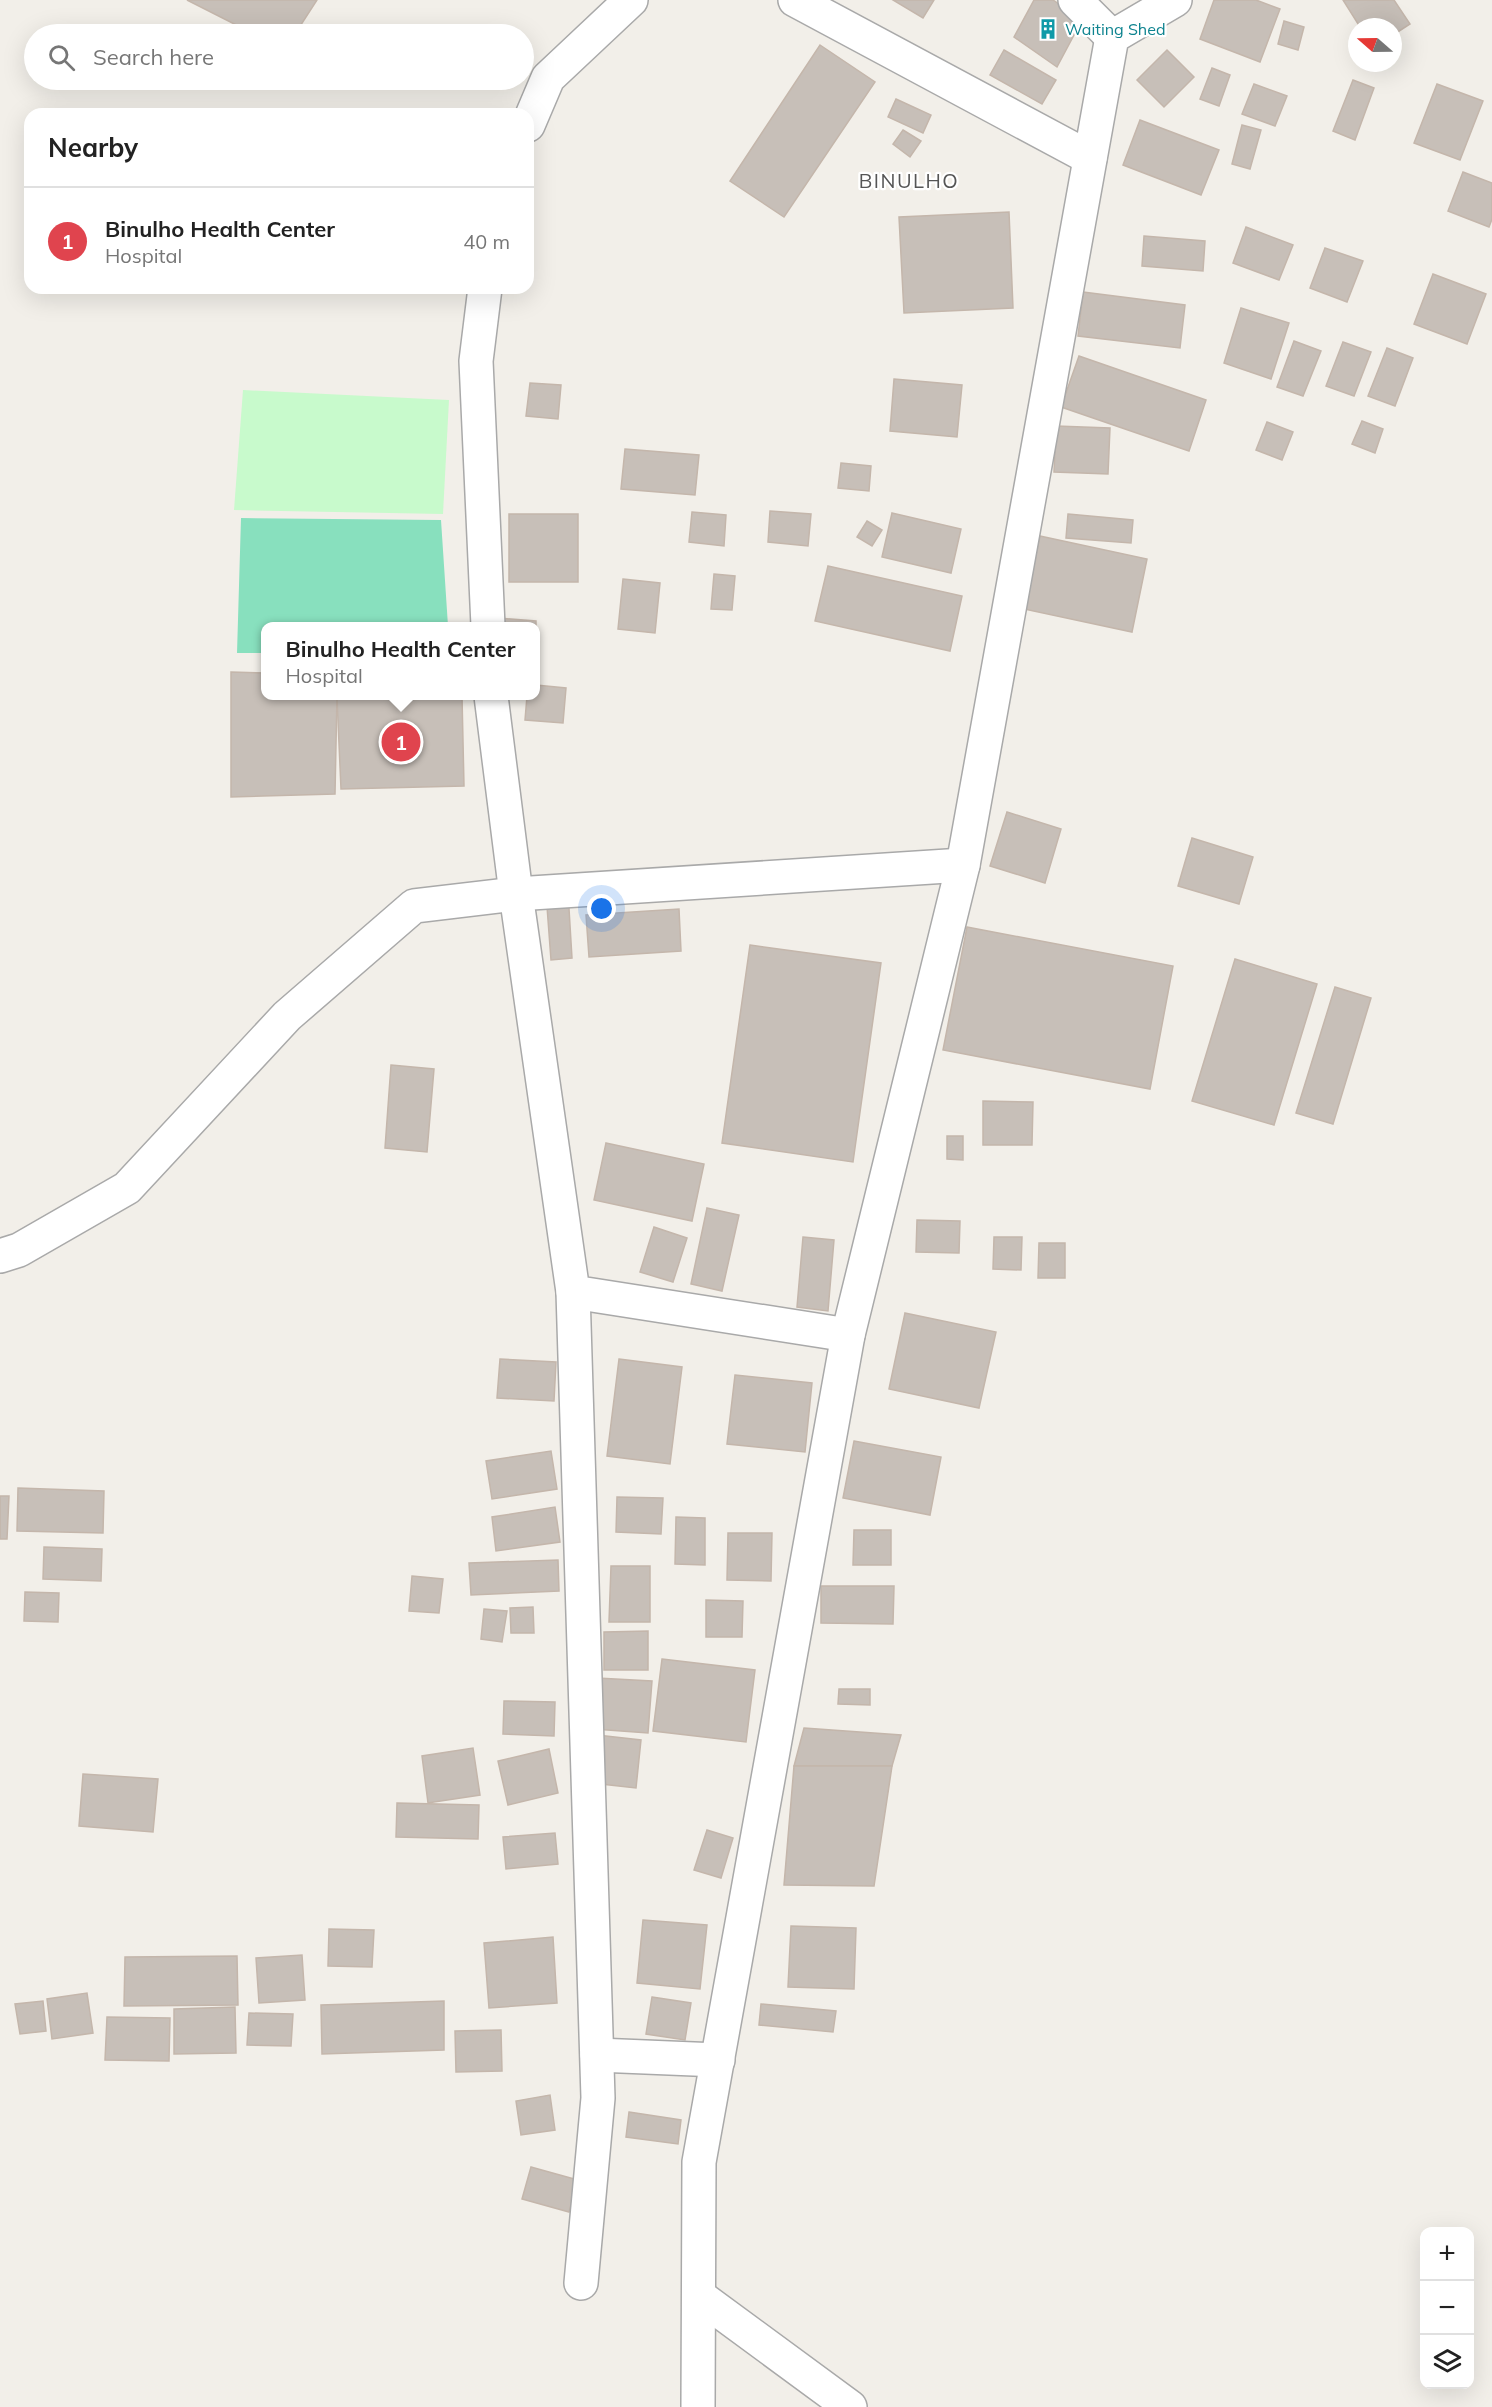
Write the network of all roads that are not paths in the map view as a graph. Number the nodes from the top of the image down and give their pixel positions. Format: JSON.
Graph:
{"nodes":[{"id":1,"x":631,"y":0,"type":"edge"},
{"id":2,"x":795,"y":0,"type":"edge"},
{"id":3,"x":1075,"y":0,"type":"edge"},
{"id":4,"x":1175,"y":0,"type":"edge"},
{"id":5,"x":1112,"y":37,"type":"junction"},
{"id":6,"x":534,"y":111,"type":"edge"},
{"id":7,"x":1090,"y":158,"type":"junction"},
{"id":8,"x":484,"y":294,"type":"edge"},
{"id":9,"x":488,"y":622,"type":"edge"},
{"id":10,"x":492,"y":700,"type":"edge"},
{"id":11,"x":963,"y":865,"type":"junction"},
{"id":12,"x":516,"y":894,"type":"junction"},
{"id":13,"x":0,"y":1256,"type":"edge"},
{"id":14,"x":573,"y":1293,"type":"junction"},
{"id":15,"x":848,"y":1335,"type":"junction"},
{"id":16,"x":597,"y":2055,"type":"junction"},
{"id":17,"x":718,"y":2060,"type":"junction"},
{"id":18,"x":581,"y":2283,"type":"dead end"},
{"id":19,"x":699,"y":2296,"type":"junction"},
{"id":20,"x":698,"y":2407,"type":"edge"},
{"id":21,"x":850,"y":2407,"type":"edge"}],
"edges":[{"from":1,"to":6,"type":"street"},
{"from":2,"to":7,"type":"street"},
{"from":3,"to":5,"type":"street"},
{"from":4,"to":5,"type":"street"},
{"from":5,"to":7,"type":"street"},
{"from":7,"to":11,"type":"street"},
{"from":8,"to":9,"type":"street"},
{"from":10,"to":12,"type":"street"},
{"from":11,"to":12,"type":"street"},
{"from":11,"to":15,"type":"street"},
{"from":12,"to":13,"type":"street"},
{"from":12,"to":14,"type":"street"},
{"from":14,"to":15,"type":"street"},
{"from":14,"to":16,"type":"street"},
{"from":15,"to":17,"type":"street"},
{"from":16,"to":17,"type":"street"},
{"from":16,"to":18,"type":"street"},
{"from":17,"to":19,"type":"street"},
{"from":19,"to":20,"type":"street"},
{"from":19,"to":21,"type":"street"}]}
